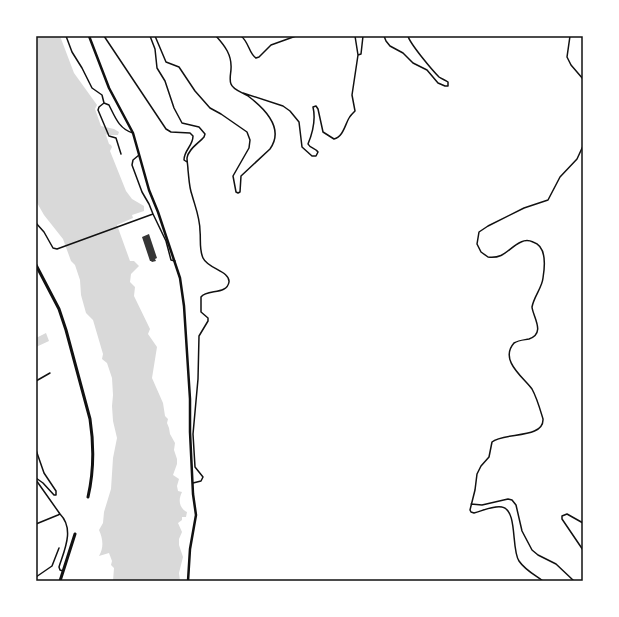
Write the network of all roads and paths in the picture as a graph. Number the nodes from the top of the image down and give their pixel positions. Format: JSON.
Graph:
{"nodes":[{"id":1,"x":66,"y":36,"type":"edge"},
{"id":2,"x":89,"y":36,"type":"edge"},
{"id":3,"x":104,"y":36,"type":"edge"},
{"id":4,"x":150,"y":36,"type":"edge"},
{"id":5,"x":155,"y":36,"type":"edge"},
{"id":6,"x":216,"y":36,"type":"edge"},
{"id":7,"x":241,"y":36,"type":"edge"},
{"id":8,"x":296,"y":36,"type":"edge"},
{"id":9,"x":355,"y":36,"type":"edge"},
{"id":10,"x":363,"y":36,"type":"edge"},
{"id":11,"x":384,"y":36,"type":"edge"},
{"id":12,"x":408,"y":36,"type":"edge"},
{"id":13,"x":570,"y":36,"type":"edge"},
{"id":14,"x":358,"y":55,"type":"junction"},
{"id":15,"x":583,"y":80,"type":"edge"},
{"id":16,"x":242,"y":92,"type":"junction"},
{"id":17,"x":104,"y":103,"type":"junction"},
{"id":18,"x":133,"y":133,"type":"junction"},
{"id":19,"x":583,"y":146,"type":"edge"},
{"id":20,"x":121,"y":154,"type":"dead end"},
{"id":21,"x":139,"y":155,"type":"junction"},
{"id":22,"x":187,"y":162,"type":"junction"},
{"id":23,"x":152,"y":214,"type":"junction"},
{"id":24,"x":36,"y":223,"type":"edge"},
{"id":25,"x":175,"y":261,"type":"junction"},
{"id":26,"x":36,"y":264,"type":"edge"},
{"id":27,"x":50,"y":373,"type":"dead end"},
{"id":28,"x":36,"y":381,"type":"edge"},
{"id":29,"x":36,"y":450,"type":"edge"},
{"id":30,"x":36,"y":479,"type":"edge"},
{"id":31,"x":192,"y":483,"type":"junction"},
{"id":32,"x":88,"y":497,"type":"dead end"},
{"id":33,"x":471,"y":504,"type":"junction"},
{"id":34,"x":60,"y":514,"type":"junction"},
{"id":35,"x":583,"y":523,"type":"edge"},
{"id":36,"x":36,"y":524,"type":"edge"},
{"id":37,"x":75,"y":534,"type":"dead end"},
{"id":38,"x":59,"y":548,"type":"dead end"},
{"id":39,"x":583,"y":550,"type":"edge"},
{"id":40,"x":63,"y":571,"type":"junction"},
{"id":41,"x":36,"y":577,"type":"edge"},
{"id":42,"x":60,"y":581,"type":"edge"},
{"id":43,"x":188,"y":581,"type":"edge"},
{"id":44,"x":543,"y":581,"type":"edge"},
{"id":45,"x":574,"y":581,"type":"edge"}],
"edges":[{"from":1,"to":17,"type":"street"},
{"from":2,"to":18,"type":"main road"},
{"from":3,"to":22,"type":"street"},
{"from":4,"to":22,"type":"street"},
{"from":5,"to":16,"type":"street"},
{"from":6,"to":16,"type":"street"},
{"from":7,"to":8,"type":"street"},
{"from":9,"to":14,"type":"street"},
{"from":10,"to":14,"type":"street"},
{"from":11,"to":12,"type":"street"},
{"from":13,"to":15,"type":"street"},
{"from":14,"to":16,"type":"street"},
{"from":17,"to":18,"type":"street"},
{"from":17,"to":20,"type":"street"},
{"from":18,"to":21,"type":"main road"},
{"from":19,"to":33,"type":"street"},
{"from":21,"to":23,"type":"street"},
{"from":21,"to":25,"type":"main road"},
{"from":22,"to":31,"type":"street"},
{"from":23,"to":24,"type":"street"},
{"from":23,"to":25,"type":"street"},
{"from":25,"to":31,"type":"main road"},
{"from":26,"to":32,"type":"highway"},
{"from":27,"to":28,"type":"street"},
{"from":29,"to":30,"type":"street"},
{"from":30,"to":34,"type":"street"},
{"from":31,"to":43,"type":"main road"},
{"from":33,"to":44,"type":"street"},
{"from":33,"to":45,"type":"street"},
{"from":34,"to":36,"type":"street"},
{"from":34,"to":40,"type":"street"},
{"from":35,"to":39,"type":"street"},
{"from":37,"to":40,"type":"highway"},
{"from":38,"to":41,"type":"street"},
{"from":40,"to":42,"type":"highway"}]}
